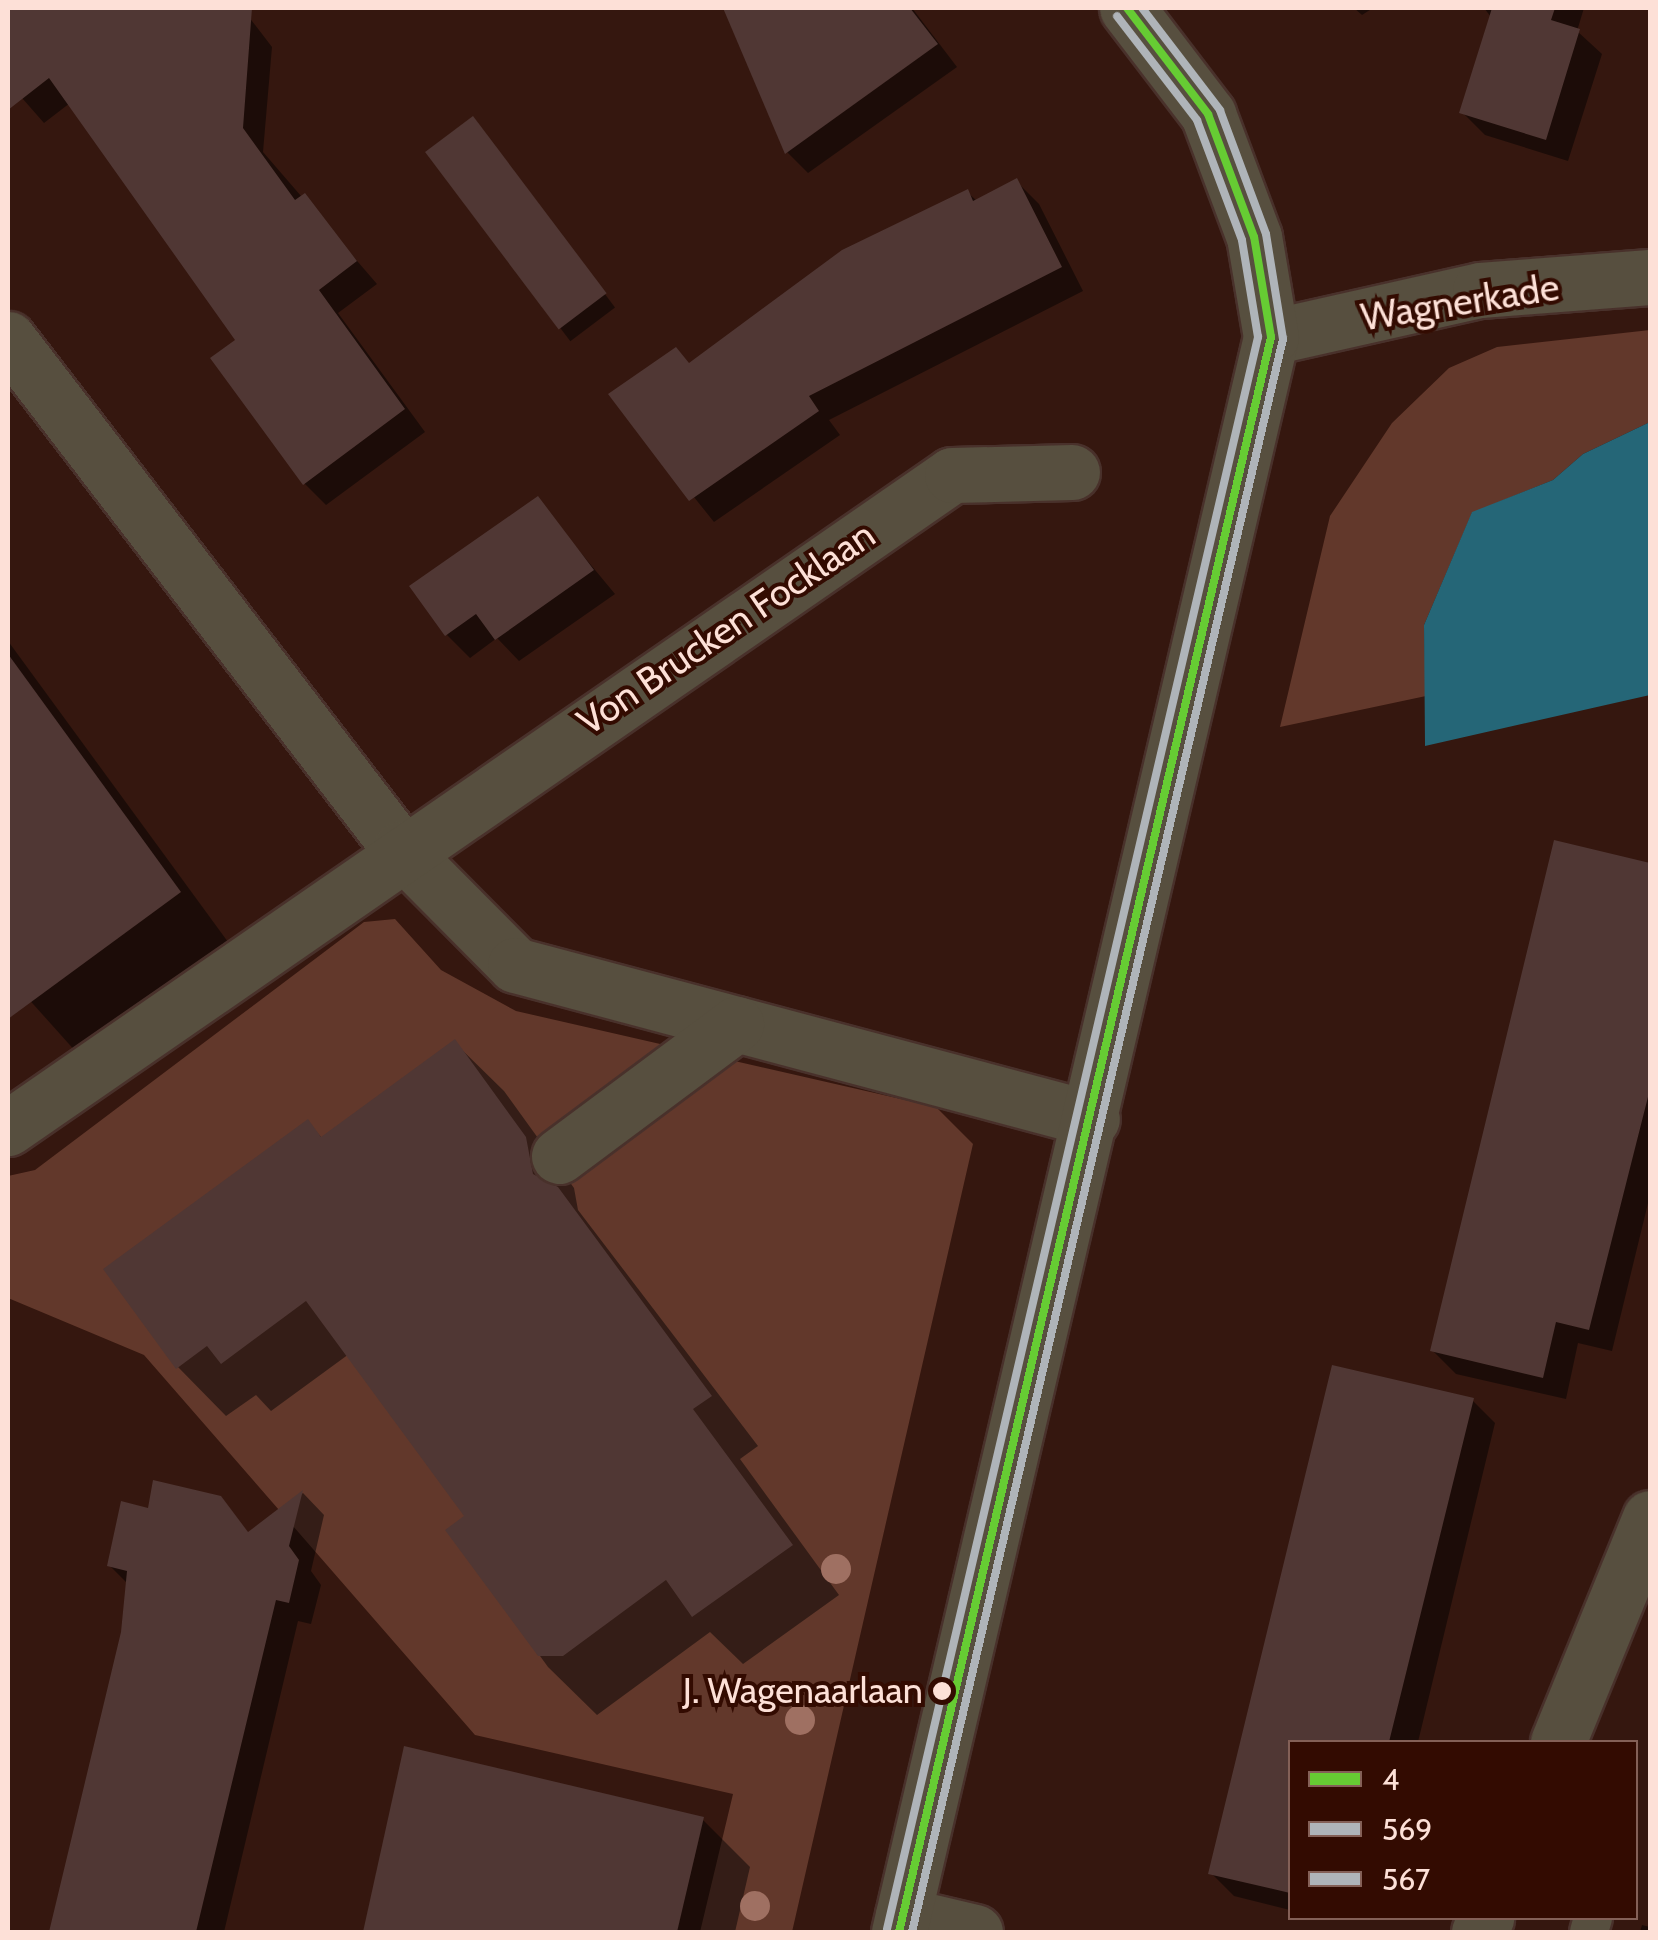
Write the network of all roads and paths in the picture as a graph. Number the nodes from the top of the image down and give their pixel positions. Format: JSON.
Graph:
{"nodes":[{"id":1,"x":1128,"y":8,"type":"edge"},
{"id":2,"x":1650,"y":277,"type":"edge"},
{"id":3,"x":1270,"y":337,"type":"junction"},
{"id":4,"x":8,"y":339,"type":"edge"},
{"id":5,"x":1072,"y":472,"type":"dead end"},
{"id":6,"x":400,"y":848,"type":"junction"},
{"id":7,"x":736,"y":1024,"type":"junction"},
{"id":8,"x":1092,"y":1119,"type":"junction"},
{"id":9,"x":8,"y":1128,"type":"edge"},
{"id":10,"x":559,"y":1156,"type":"dead end"},
{"id":11,"x":1650,"y":1518,"type":"edge"},
{"id":12,"x":1559,"y":1740,"type":"edge"},
{"id":13,"x":901,"y":1924,"type":"edge"},
{"id":14,"x":975,"y":1932,"type":"edge"}],
"edges":[{"from":1,"to":3,"type":"street"},
{"from":2,"to":3,"type":"street","name":"Wagnerkade"},
{"from":3,"to":8,"type":"street"},
{"from":4,"to":6,"type":"street"},
{"from":5,"to":6,"type":"street","name":"Von Brucken Focklaan"},
{"from":6,"to":7,"type":"street"},
{"from":6,"to":9,"type":"street","name":"Von Brucken Focklaan"},
{"from":7,"to":8,"type":"street"},
{"from":7,"to":10,"type":"street"},
{"from":8,"to":13,"type":"street"},
{"from":11,"to":12,"type":"street"},
{"from":13,"to":14,"type":"street"}]}
